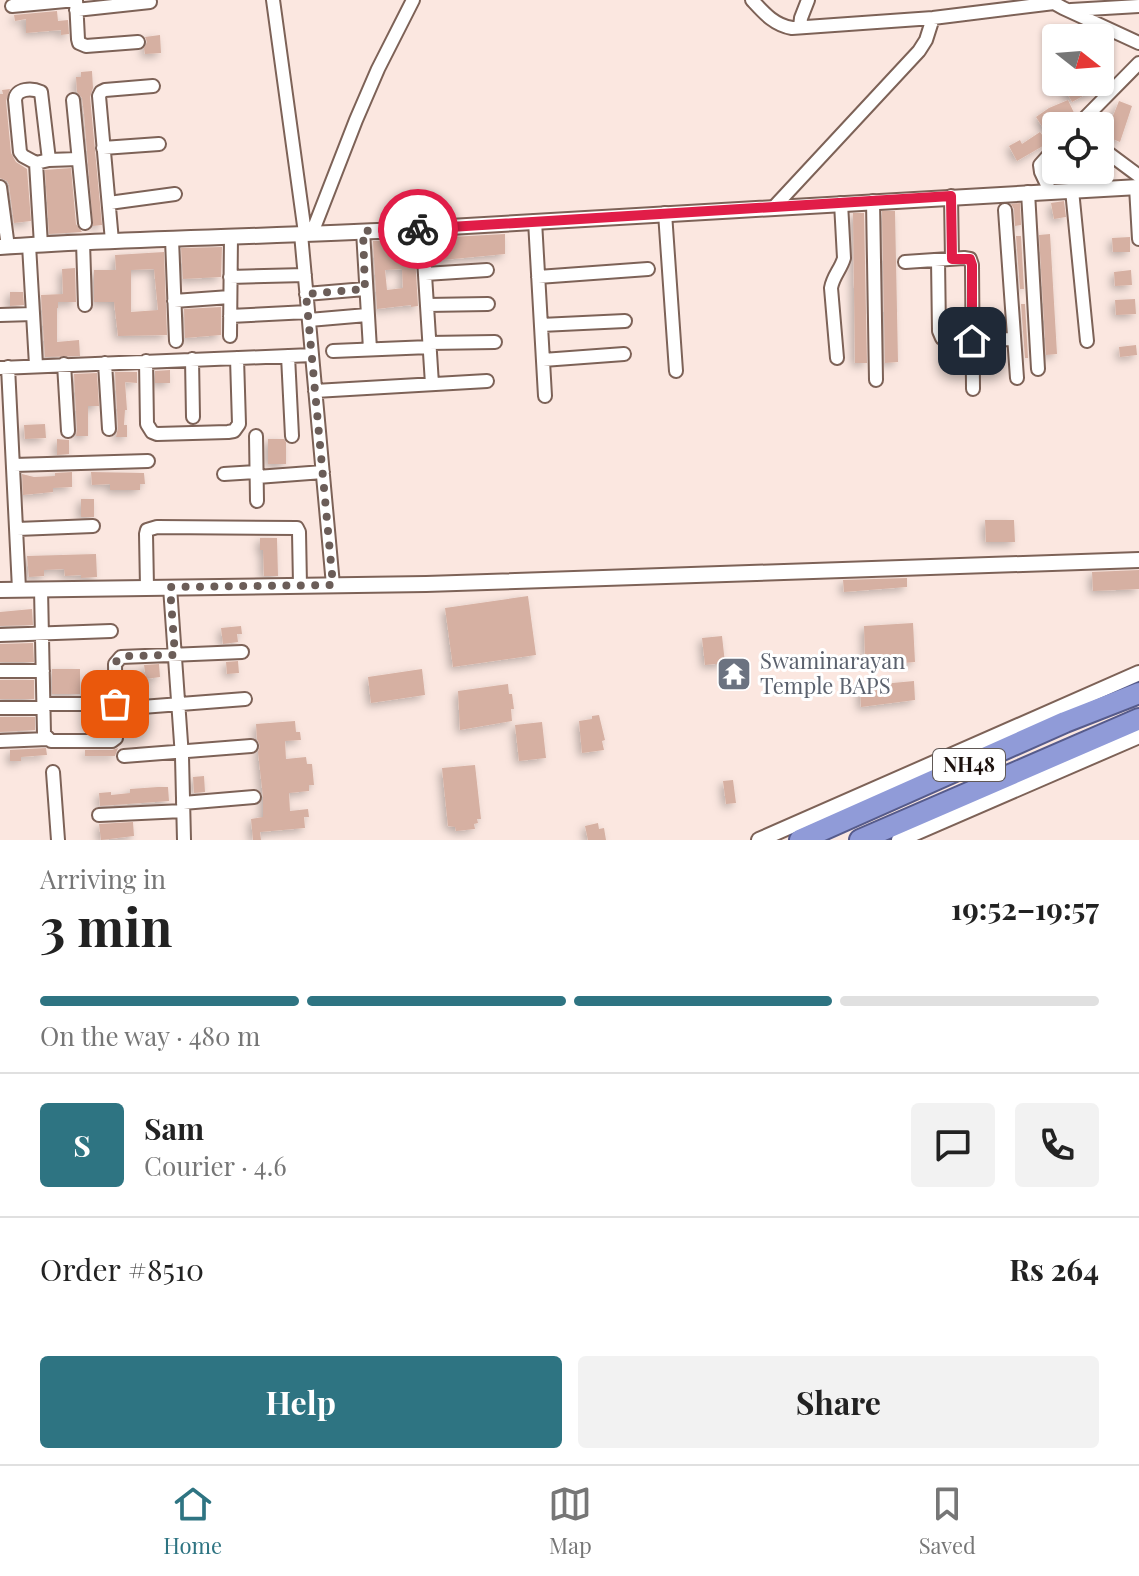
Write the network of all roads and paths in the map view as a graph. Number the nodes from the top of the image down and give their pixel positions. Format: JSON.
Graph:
{"nodes":[{"id":1,"x":273,"y":0,"type":"edge"},
{"id":2,"x":413,"y":0,"type":"edge"},
{"id":3,"x":752,"y":0,"type":"edge"},
{"id":4,"x":808,"y":0,"type":"edge"},
{"id":5,"x":1054,"y":1,"type":"edge"},
{"id":6,"x":150,"y":2,"type":"dead end"},
{"id":7,"x":76,"y":3,"type":"edge"},
{"id":8,"x":12,"y":6,"type":"dead end"},
{"id":9,"x":1139,"y":6,"type":"edge"},
{"id":10,"x":1068,"y":10,"type":"junction"},
{"id":11,"x":933,"y":18,"type":"junction"},
{"id":12,"x":800,"y":27,"type":"junction"},
{"id":13,"x":138,"y":42,"type":"dead end"},
{"id":14,"x":1139,"y":43,"type":"edge"},
{"id":15,"x":1139,"y":63,"type":"edge"},
{"id":16,"x":153,"y":86,"type":"dead end"},
{"id":17,"x":73,"y":100,"type":"dead end"},
{"id":18,"x":1091,"y":112,"type":"edge"},
{"id":19,"x":159,"y":144,"type":"dead end"},
{"id":20,"x":103,"y":148,"type":"junction"},
{"id":21,"x":78,"y":159,"type":"junction"},
{"id":22,"x":1114,"y":160,"type":"edge"},
{"id":23,"x":42,"y":162,"type":"junction"},
{"id":24,"x":1138,"y":183,"type":"edge"},
{"id":25,"x":1047,"y":184,"type":"edge"},
{"id":26,"x":0,"y":187,"type":"edge"},
{"id":27,"x":1072,"y":190,"type":"junction"},
{"id":28,"x":1050,"y":191,"type":"junction"},
{"id":29,"x":1028,"y":192,"type":"junction"},
{"id":30,"x":175,"y":194,"type":"dead end"},
{"id":31,"x":951,"y":196,"type":"junction"},
{"id":32,"x":873,"y":201,"type":"junction"},
{"id":33,"x":109,"y":203,"type":"junction"},
{"id":34,"x":841,"y":203,"type":"junction"},
{"id":35,"x":774,"y":207,"type":"junction"},
{"id":36,"x":1005,"y":210,"type":"dead end"},
{"id":37,"x":665,"y":213,"type":"junction"},
{"id":38,"x":535,"y":221,"type":"junction"},
{"id":39,"x":85,"y":223,"type":"dead end"},
{"id":40,"x":422,"y":228,"type":"junction"},
{"id":41,"x":363,"y":231,"type":"junction"},
{"id":42,"x":306,"y":233,"type":"junction"},
{"id":43,"x":231,"y":236,"type":"junction"},
{"id":44,"x":172,"y":239,"type":"junction"},
{"id":45,"x":1139,"y":239,"type":"edge"},
{"id":46,"x":112,"y":241,"type":"junction"},
{"id":47,"x":83,"y":242,"type":"junction"},
{"id":48,"x":35,"y":245,"type":"junction"},
{"id":49,"x":4,"y":247,"type":"edge"},
{"id":50,"x":952,"y":259,"type":"junction"},
{"id":51,"x":938,"y":260,"type":"junction"},
{"id":52,"x":905,"y":262,"type":"dead end"},
{"id":53,"x":648,"y":269,"type":"dead end"},
{"id":54,"x":487,"y":270,"type":"dead end"},
{"id":55,"x":425,"y":274,"type":"junction"},
{"id":56,"x":305,"y":275,"type":"junction"},
{"id":57,"x":230,"y":277,"type":"junction"},
{"id":58,"x":538,"y":277,"type":"junction"},
{"id":59,"x":365,"y":289,"type":"junction"},
{"id":60,"x":306,"y":294,"type":"junction"},
{"id":61,"x":230,"y":297,"type":"junction"},
{"id":62,"x":174,"y":301,"type":"junction"},
{"id":63,"x":488,"y":304,"type":"dead end"},
{"id":64,"x":85,"y":305,"type":"dead end"},
{"id":65,"x":427,"y":305,"type":"junction"},
{"id":66,"x":33,"y":314,"type":"junction"},
{"id":67,"x":0,"y":315,"type":"edge"},
{"id":68,"x":367,"y":315,"type":"junction"},
{"id":69,"x":230,"y":316,"type":"junction"},
{"id":70,"x":308,"y":316,"type":"junction"},
{"id":71,"x":625,"y":321,"type":"dead end"},
{"id":72,"x":541,"y":325,"type":"junction"},
{"id":73,"x":230,"y":336,"type":"dead end"},
{"id":74,"x":1014,"y":339,"type":"junction"},
{"id":75,"x":176,"y":341,"type":"dead end"},
{"id":76,"x":972,"y":341,"type":"junction"},
{"id":77,"x":1087,"y":341,"type":"dead end"},
{"id":78,"x":495,"y":342,"type":"dead end"},
{"id":79,"x":430,"y":345,"type":"junction"},
{"id":80,"x":370,"y":349,"type":"junction"},
{"id":81,"x":333,"y":351,"type":"dead end"},
{"id":82,"x":624,"y":354,"type":"dead end"},
{"id":83,"x":312,"y":355,"type":"junction"},
{"id":84,"x":288,"y":356,"type":"junction"},
{"id":85,"x":237,"y":358,"type":"junction"},
{"id":86,"x":837,"y":358,"type":"dead end"},
{"id":87,"x":192,"y":359,"type":"junction"},
{"id":88,"x":543,"y":360,"type":"junction"},
{"id":89,"x":146,"y":361,"type":"junction"},
{"id":90,"x":105,"y":363,"type":"junction"},
{"id":91,"x":64,"y":364,"type":"junction"},
{"id":92,"x":36,"y":365,"type":"junction"},
{"id":93,"x":4,"y":367,"type":"edge"},
{"id":94,"x":1038,"y":369,"type":"dead end"},
{"id":95,"x":676,"y":371,"type":"dead end"},
{"id":96,"x":1017,"y":378,"type":"dead end"},
{"id":97,"x":876,"y":380,"type":"dead end"},
{"id":98,"x":487,"y":381,"type":"dead end"},
{"id":99,"x":432,"y":384,"type":"junction"},
{"id":100,"x":973,"y":389,"type":"dead end"},
{"id":101,"x":315,"y":391,"type":"junction"},
{"id":102,"x":545,"y":396,"type":"dead end"},
{"id":103,"x":6,"y":417,"type":"edge"},
{"id":104,"x":193,"y":417,"type":"dead end"},
{"id":105,"x":109,"y":429,"type":"dead end"},
{"id":106,"x":68,"y":431,"type":"dead end"},
{"id":107,"x":256,"y":436,"type":"dead end"},
{"id":108,"x":292,"y":436,"type":"dead end"},
{"id":109,"x":148,"y":461,"type":"dead end"},
{"id":110,"x":14,"y":465,"type":"junction"},
{"id":111,"x":323,"y":472,"type":"junction"},
{"id":112,"x":224,"y":474,"type":"dead end"},
{"id":113,"x":257,"y":474,"type":"junction"},
{"id":114,"x":257,"y":501,"type":"dead end"},
{"id":115,"x":93,"y":526,"type":"dead end"},
{"id":116,"x":17,"y":529,"type":"junction"},
{"id":117,"x":1139,"y":560,"type":"edge"},
{"id":118,"x":300,"y":585,"type":"junction"},
{"id":119,"x":333,"y":585,"type":"junction"},
{"id":120,"x":147,"y":587,"type":"junction"},
{"id":121,"x":170,"y":587,"type":"junction"},
{"id":122,"x":19,"y":589,"type":"junction"},
{"id":123,"x":41,"y":589,"type":"junction"},
{"id":124,"x":0,"y":590,"type":"edge"},
{"id":125,"x":111,"y":631,"type":"dead end"},
{"id":126,"x":42,"y":634,"type":"junction"},
{"id":127,"x":0,"y":635,"type":"edge"},
{"id":128,"x":242,"y":652,"type":"dead end"},
{"id":129,"x":175,"y":655,"type":"junction"},
{"id":130,"x":0,"y":671,"type":"edge"},
{"id":131,"x":43,"y":671,"type":"junction"},
{"id":132,"x":1139,"y":673,"type":"edge"},
{"id":133,"x":1139,"y":693,"type":"edge"},
{"id":134,"x":245,"y":699,"type":"dead end"},
{"id":135,"x":179,"y":704,"type":"junction"},
{"id":136,"x":44,"y":706,"type":"junction"},
{"id":137,"x":116,"y":707,"type":"junction"},
{"id":138,"x":0,"y":708,"type":"edge"},
{"id":139,"x":1139,"y":719,"type":"edge"},
{"id":140,"x":1139,"y":736,"type":"edge"},
{"id":141,"x":47,"y":739,"type":"junction"},
{"id":142,"x":0,"y":741,"type":"edge"},
{"id":143,"x":251,"y":746,"type":"dead end"},
{"id":144,"x":182,"y":752,"type":"junction"},
{"id":145,"x":124,"y":756,"type":"dead end"},
{"id":146,"x":53,"y":772,"type":"dead end"},
{"id":147,"x":254,"y":797,"type":"dead end"},
{"id":148,"x":183,"y":807,"type":"junction"},
{"id":149,"x":99,"y":815,"type":"dead end"},
{"id":150,"x":58,"y":840,"type":"edge"},
{"id":151,"x":184,"y":840,"type":"edge"},
{"id":152,"x":759,"y":840,"type":"edge"},
{"id":153,"x":800,"y":840,"type":"edge"},
{"id":154,"x":860,"y":840,"type":"edge"},
{"id":155,"x":899,"y":840,"type":"edge"}],
"edges":[{"from":1,"to":42,"type":"street"},
{"from":2,"to":42,"type":"street"},
{"from":3,"to":12,"type":"street"},
{"from":4,"to":12,"type":"street"},
{"from":5,"to":10,"type":"street"},
{"from":5,"to":11,"type":"street"},
{"from":6,"to":7,"type":"street"},
{"from":7,"to":8,"type":"street"},
{"from":7,"to":13,"type":"street"},
{"from":9,"to":10,"type":"street"},
{"from":10,"to":14,"type":"street"},
{"from":11,"to":12,"type":"street"},
{"from":11,"to":35,"type":"street"},
{"from":15,"to":18,"type":"street"},
{"from":16,"to":20,"type":"street"},
{"from":17,"to":21,"type":"street"},
{"from":19,"to":20,"type":"street"},
{"from":20,"to":33,"type":"street"},
{"from":21,"to":23,"type":"street"},
{"from":21,"to":39,"type":"street"},
{"from":22,"to":24,"type":"street"},
{"from":23,"to":23,"type":"street"},
{"from":23,"to":48,"type":"street"},
{"from":24,"to":27,"type":"street"},
{"from":24,"to":45,"type":"street"},
{"from":25,"to":28,"type":"street"},
{"from":26,"to":49,"type":"street"},
{"from":27,"to":28,"type":"street"},
{"from":27,"to":77,"type":"street"},
{"from":28,"to":29,"type":"street"},
{"from":29,"to":31,"type":"street"},
{"from":29,"to":94,"type":"street"},
{"from":30,"to":33,"type":"street"},
{"from":31,"to":32,"type":"street"},
{"from":31,"to":50,"type":"street"},
{"from":32,"to":34,"type":"street"},
{"from":32,"to":97,"type":"street"},
{"from":33,"to":46,"type":"street"},
{"from":34,"to":35,"type":"street"},
{"from":34,"to":86,"type":"street"},
{"from":35,"to":37,"type":"street"},
{"from":36,"to":74,"type":"street"},
{"from":37,"to":38,"type":"street"},
{"from":37,"to":95,"type":"street"},
{"from":38,"to":40,"type":"street"},
{"from":38,"to":58,"type":"street"},
{"from":40,"to":41,"type":"street"},
{"from":40,"to":55,"type":"street"},
{"from":41,"to":42,"type":"street"},
{"from":41,"to":59,"type":"street"},
{"from":42,"to":43,"type":"street"},
{"from":42,"to":56,"type":"street"},
{"from":43,"to":44,"type":"street"},
{"from":43,"to":57,"type":"street"},
{"from":44,"to":46,"type":"street"},
{"from":44,"to":62,"type":"street"},
{"from":46,"to":47,"type":"street"},
{"from":47,"to":48,"type":"street"},
{"from":47,"to":64,"type":"street"},
{"from":48,"to":49,"type":"street"},
{"from":48,"to":66,"type":"street"},
{"from":50,"to":51,"type":"street"},
{"from":50,"to":76,"type":"street"},
{"from":51,"to":52,"type":"street"},
{"from":51,"to":76,"type":"street"},
{"from":53,"to":58,"type":"street"},
{"from":54,"to":55,"type":"street"},
{"from":55,"to":65,"type":"street"},
{"from":56,"to":57,"type":"street"},
{"from":56,"to":60,"type":"street"},
{"from":57,"to":61,"type":"street"},
{"from":58,"to":72,"type":"street"},
{"from":59,"to":60,"type":"street"},
{"from":59,"to":68,"type":"street"},
{"from":60,"to":70,"type":"street"},
{"from":61,"to":62,"type":"street"},
{"from":61,"to":69,"type":"street"},
{"from":62,"to":75,"type":"street"},
{"from":63,"to":65,"type":"street"},
{"from":65,"to":79,"type":"street"},
{"from":66,"to":67,"type":"street"},
{"from":66,"to":92,"type":"street"},
{"from":68,"to":70,"type":"street"},
{"from":68,"to":80,"type":"street"},
{"from":69,"to":70,"type":"street"},
{"from":69,"to":73,"type":"street"},
{"from":70,"to":83,"type":"street"},
{"from":71,"to":72,"type":"street"},
{"from":72,"to":88,"type":"street"},
{"from":74,"to":76,"type":"street"},
{"from":74,"to":96,"type":"street"},
{"from":76,"to":100,"type":"street"},
{"from":78,"to":79,"type":"street"},
{"from":79,"to":80,"type":"street"},
{"from":79,"to":99,"type":"street"},
{"from":80,"to":81,"type":"street"},
{"from":82,"to":88,"type":"street"},
{"from":83,"to":84,"type":"street"},
{"from":83,"to":101,"type":"street"},
{"from":84,"to":85,"type":"street"},
{"from":84,"to":108,"type":"street"},
{"from":85,"to":87,"type":"street"},
{"from":85,"to":89,"type":"street"},
{"from":87,"to":89,"type":"street"},
{"from":87,"to":104,"type":"street"},
{"from":88,"to":102,"type":"street"},
{"from":89,"to":90,"type":"street"},
{"from":90,"to":91,"type":"street"},
{"from":90,"to":105,"type":"street"},
{"from":91,"to":92,"type":"street"},
{"from":91,"to":106,"type":"street"},
{"from":92,"to":93,"type":"street"},
{"from":93,"to":103,"type":"street"},
{"from":98,"to":99,"type":"street"},
{"from":99,"to":101,"type":"street"},
{"from":101,"to":111,"type":"street"},
{"from":103,"to":110,"type":"street"},
{"from":107,"to":113,"type":"street"},
{"from":109,"to":110,"type":"street"},
{"from":110,"to":116,"type":"street"},
{"from":111,"to":113,"type":"street"},
{"from":111,"to":119,"type":"street"},
{"from":112,"to":113,"type":"street"},
{"from":113,"to":114,"type":"street"},
{"from":115,"to":116,"type":"street"},
{"from":116,"to":122,"type":"street"},
{"from":117,"to":119,"type":"street"},
{"from":118,"to":119,"type":"street"},
{"from":118,"to":120,"type":"street"},
{"from":118,"to":121,"type":"street"},
{"from":120,"to":121,"type":"street"},
{"from":120,"to":123,"type":"street"},
{"from":121,"to":129,"type":"street"},
{"from":122,"to":123,"type":"street"},
{"from":122,"to":124,"type":"street"},
{"from":123,"to":126,"type":"street"},
{"from":125,"to":126,"type":"street"},
{"from":126,"to":127,"type":"street"},
{"from":126,"to":131,"type":"street"},
{"from":128,"to":129,"type":"street"},
{"from":129,"to":135,"type":"street"},
{"from":129,"to":137,"type":"street"},
{"from":130,"to":131,"type":"street"},
{"from":131,"to":136,"type":"street"},
{"from":132,"to":152,"type":"street"},
{"from":133,"to":153,"type":"highway","number":"NH48"},
{"from":134,"to":135,"type":"street"},
{"from":135,"to":137,"type":"street"},
{"from":135,"to":144,"type":"street"},
{"from":136,"to":137,"type":"street"},
{"from":136,"to":138,"type":"street"},
{"from":136,"to":141,"type":"street"},
{"from":137,"to":141,"type":"street"},
{"from":139,"to":154,"type":"highway","number":"NH48"},
{"from":140,"to":155,"type":"street"},
{"from":141,"to":142,"type":"street"},
{"from":143,"to":144,"type":"street"},
{"from":144,"to":145,"type":"street"},
{"from":144,"to":148,"type":"street"},
{"from":146,"to":150,"type":"street"},
{"from":147,"to":148,"type":"street"},
{"from":148,"to":149,"type":"street"},
{"from":148,"to":151,"type":"street"}]}
